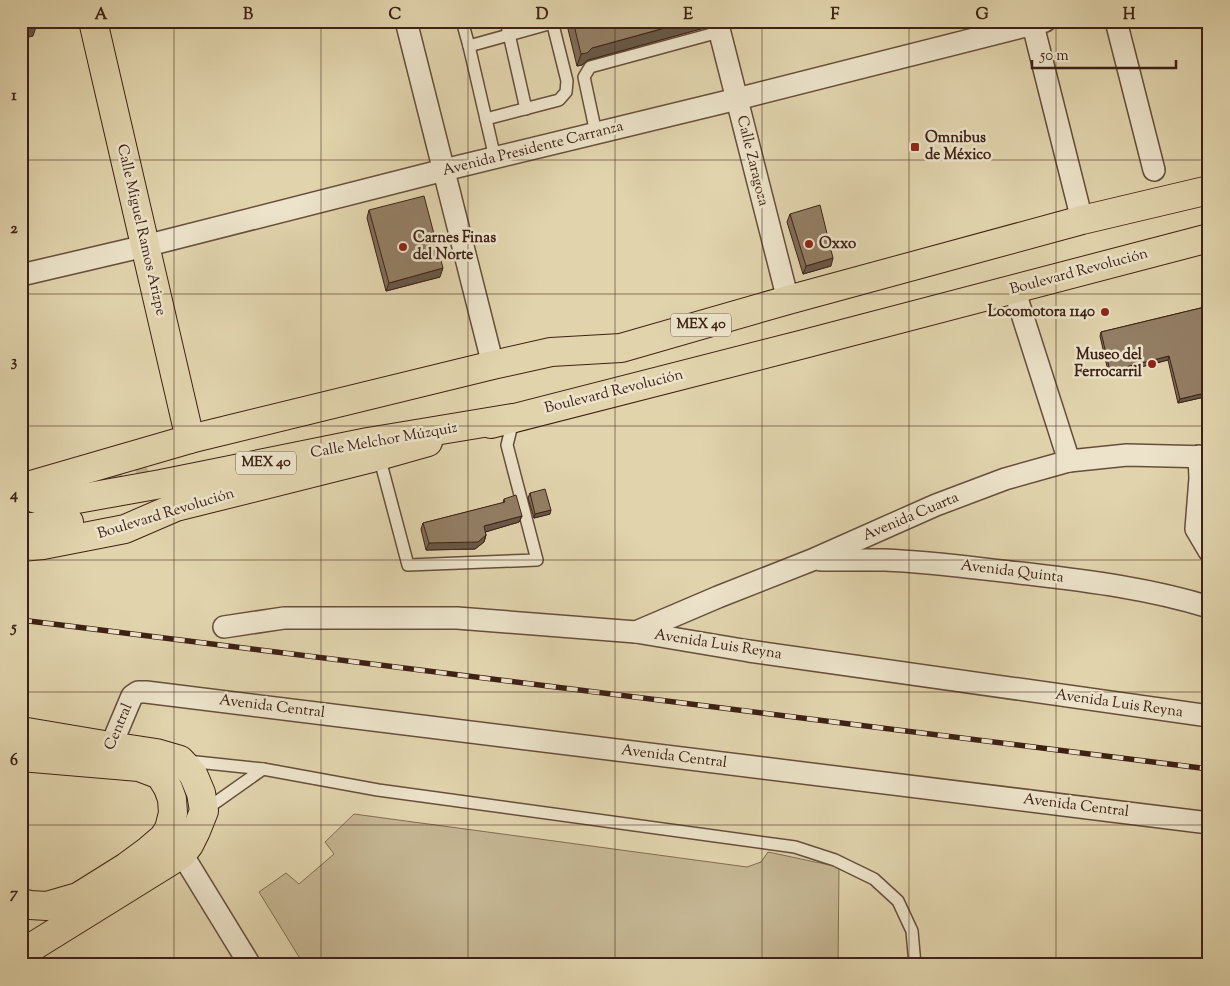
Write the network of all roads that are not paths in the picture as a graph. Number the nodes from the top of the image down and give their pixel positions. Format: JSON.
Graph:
{"nodes":[{"id":1,"x":93,"y":21,"type":"edge"},
{"id":2,"x":406,"y":21,"type":"edge"},
{"id":3,"x":462,"y":21,"type":"edge"},
{"id":4,"x":506,"y":21,"type":"edge"},
{"id":5,"x":1116,"y":21,"type":"edge"},
{"id":6,"x":552,"y":22,"type":"edge"},
{"id":7,"x":1037,"y":22,"type":"edge"},
{"id":8,"x":718,"y":26,"type":"edge"},
{"id":9,"x":509,"y":35,"type":"junction"},
{"id":10,"x":469,"y":46,"type":"junction"},
{"id":11,"x":737,"y":99,"type":"junction"},
{"id":12,"x":526,"y":109,"type":"junction"},
{"id":13,"x":486,"y":119,"type":"junction"},
{"id":14,"x":596,"y":133,"type":"junction"},
{"id":15,"x":495,"y":158,"type":"junction"},
{"id":16,"x":444,"y":170,"type":"junction"},
{"id":17,"x":1154,"y":170,"type":"dead end"},
{"id":18,"x":1209,"y":190,"type":"edge"},
{"id":19,"x":1082,"y":220,"type":"junction"},
{"id":20,"x":1209,"y":238,"type":"edge"},
{"id":21,"x":145,"y":246,"type":"junction"},
{"id":22,"x":21,"y":275,"type":"edge"},
{"id":23,"x":1014,"y":289,"type":"junction"},
{"id":24,"x":788,"y":300,"type":"junction"},
{"id":25,"x":621,"y":348,"type":"junction"},
{"id":26,"x":493,"y":365,"type":"junction"},
{"id":27,"x":513,"y":418,"type":"junction"},
{"id":28,"x":190,"y":439,"type":"junction"},
{"id":29,"x":379,"y":456,"type":"junction"},
{"id":30,"x":1204,"y":457,"type":"edge"},
{"id":31,"x":1069,"y":461,"type":"junction"},
{"id":32,"x":147,"y":468,"type":"tunnel mouth"},
{"id":33,"x":21,"y":488,"type":"edge"},
{"id":34,"x":176,"y":507,"type":"junction"},
{"id":35,"x":21,"y":527,"type":"edge"},
{"id":36,"x":21,"y":547,"type":"edge"},
{"id":37,"x":1209,"y":551,"type":"edge"},
{"id":38,"x":812,"y":560,"type":"junction"},
{"id":39,"x":1209,"y":607,"type":"edge"},
{"id":40,"x":224,"y":627,"type":"dead end"},
{"id":41,"x":636,"y":632,"type":"junction"},
{"id":42,"x":138,"y":692,"type":"joint"},
{"id":43,"x":1209,"y":716,"type":"edge"},
{"id":44,"x":21,"y":731,"type":"edge"},
{"id":45,"x":107,"y":755,"type":"junction"},
{"id":46,"x":21,"y":757,"type":"edge"},
{"id":47,"x":180,"y":760,"type":"junction"},
{"id":48,"x":262,"y":769,"type":"junction"},
{"id":49,"x":204,"y":810,"type":"junction"},
{"id":50,"x":1209,"y":823,"type":"edge"},
{"id":51,"x":182,"y":854,"type":"junction"},
{"id":52,"x":21,"y":903,"type":"edge"},
{"id":53,"x":21,"y":956,"type":"edge"},
{"id":54,"x":250,"y":965,"type":"edge"},
{"id":55,"x":915,"y":965,"type":"edge"}],
"edges":[{"from":1,"to":21,"type":"main road","name":"Calle Miguel Ramos Arizpe"},
{"from":2,"to":16,"type":"street"},
{"from":3,"to":10,"type":"lane"},
{"from":4,"to":9,"type":"lane"},
{"from":5,"to":17,"type":"street"},
{"from":6,"to":9,"type":"lane"},
{"from":6,"to":12,"type":"lane"},
{"from":7,"to":11,"type":"street","name":"Avenida Presidente Carranza"},
{"from":7,"to":19,"type":"street"},
{"from":8,"to":11,"type":"street","name":"Calle Zaragoza"},
{"from":8,"to":14,"type":"lane"},
{"from":9,"to":10,"type":"lane"},
{"from":9,"to":12,"type":"lane"},
{"from":10,"to":13,"type":"lane"},
{"from":11,"to":14,"type":"street","name":"Avenida Presidente Carranza"},
{"from":11,"to":24,"type":"street","name":"Calle Zaragoza"},
{"from":12,"to":13,"type":"lane"},
{"from":13,"to":15,"type":"lane"},
{"from":14,"to":15,"type":"street","name":"Avenida Presidente Carranza"},
{"from":15,"to":16,"type":"street","name":"Avenida Presidente Carranza"},
{"from":16,"to":21,"type":"street","name":"Avenida Presidente Carranza"},
{"from":16,"to":26,"type":"street"},
{"from":18,"to":19,"type":"main road","number":"MEX 40"},
{"from":19,"to":24,"type":"main road","number":"MEX 40"},
{"from":20,"to":23,"type":"main road","name":"Boulevard Revolución","number":"MEX 40"},
{"from":21,"to":22,"type":"street","name":"Avenida Presidente Carranza"},
{"from":21,"to":28,"type":"main road","name":"Calle Miguel Ramos Arizpe"},
{"from":23,"to":27,"type":"main road","name":"Boulevard Revolución","number":"MEX 40"},
{"from":23,"to":31,"type":"street"},
{"from":24,"to":25,"type":"main road","number":"MEX 40"},
{"from":25,"to":26,"type":"main road","number":"MEX 40"},
{"from":25,"to":32,"type":"main road"},
{"from":26,"to":28,"type":"main road","number":"MEX 40"},
{"from":27,"to":29,"type":"main road","name":"Boulevard Revolución"},
{"from":27,"to":29,"type":"lane"},
{"from":27,"to":33,"type":"main road","name":"Calle Melchor Múzquiz","number":"MEX 40"},
{"from":28,"to":33,"type":"main road","number":"MEX 40"},
{"from":29,"to":34,"type":"main road","name":"Boulevard Revolución"},
{"from":30,"to":31,"type":"street","name":"Avenida Cuarta"},
{"from":30,"to":37,"type":"street","name":"Avenida Cuarta"},
{"from":31,"to":38,"type":"street","name":"Avenida Cuarta"},
{"from":34,"to":35,"type":"main road"},
{"from":34,"to":36,"type":"main road","name":"Boulevard Revolución"},
{"from":38,"to":39,"type":"street","name":"Avenida Quinta"},
{"from":38,"to":41,"type":"street","name":"Avenida Cuarta"},
{"from":40,"to":41,"type":"street","name":"Avenida Luis Reyna"},
{"from":41,"to":43,"type":"street","name":"Avenida Luis Reyna"},
{"from":42,"to":45,"type":"street","name":"Central"},
{"from":42,"to":50,"type":"street","name":"Avenida Central"},
{"from":44,"to":45,"type":"main road"},
{"from":45,"to":46,"type":"main road"},
{"from":45,"to":47,"type":"main road"},
{"from":45,"to":52,"type":"main road"},
{"from":47,"to":48,"type":"lane"},
{"from":47,"to":49,"type":"main road"},
{"from":48,"to":49,"type":"lane"},
{"from":48,"to":55,"type":"lane"},
{"from":49,"to":51,"type":"main road"},
{"from":51,"to":53,"type":"main road"},
{"from":51,"to":54,"type":"street"}]}
